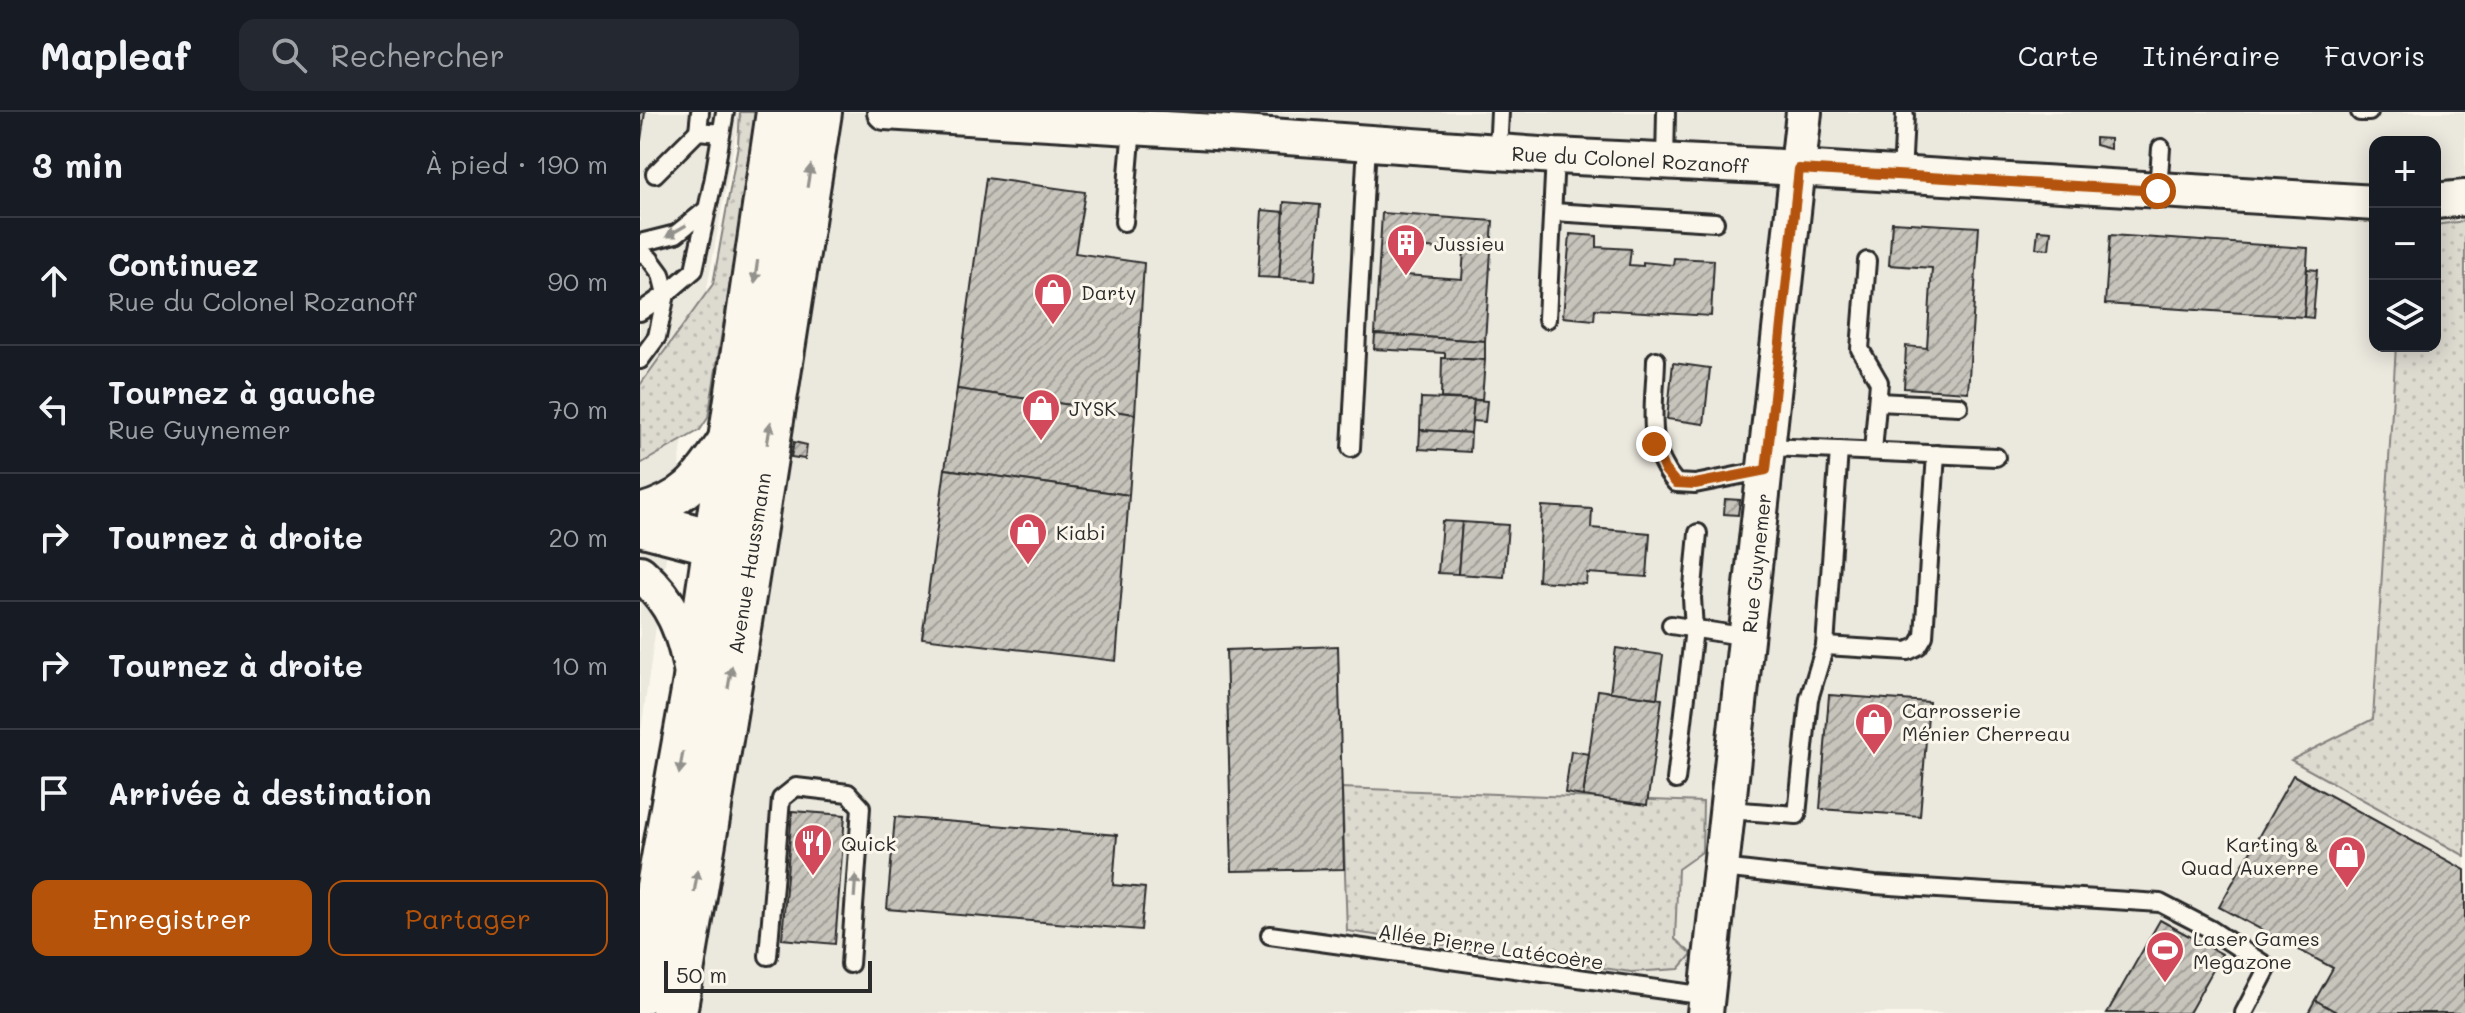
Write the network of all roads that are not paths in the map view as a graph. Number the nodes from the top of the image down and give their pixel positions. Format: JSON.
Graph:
{"nodes":[{"id":1,"x":700,"y":112,"type":"edge"},
{"id":2,"x":725,"y":112,"type":"edge"},
{"id":3,"x":779,"y":112,"type":"edge"},
{"id":4,"x":819,"y":112,"type":"edge"},
{"id":5,"x":885,"y":112,"type":"edge"},
{"id":6,"x":1500,"y":112,"type":"edge"},
{"id":7,"x":1666,"y":112,"type":"edge"},
{"id":8,"x":1804,"y":112,"type":"edge"},
{"id":9,"x":2360,"y":112,"type":"edge"},
{"id":10,"x":2369,"y":112,"type":"edge"},
{"id":11,"x":1905,"y":115,"type":"dead end"},
{"id":12,"x":1056,"y":117,"type":"edge"},
{"id":13,"x":1214,"y":122,"type":"edge"},
{"id":14,"x":1132,"y":127,"type":"junction"},
{"id":15,"x":698,"y":131,"type":"junction"},
{"id":16,"x":721,"y":133,"type":"junction"},
{"id":17,"x":1367,"y":143,"type":"junction"},
{"id":18,"x":2161,"y":148,"type":"dead end"},
{"id":19,"x":1498,"y":152,"type":"junction"},
{"id":20,"x":1555,"y":156,"type":"junction"},
{"id":21,"x":1665,"y":162,"type":"junction"},
{"id":22,"x":1799,"y":169,"type":"junction"},
{"id":23,"x":655,"y":174,"type":"dead end"},
{"id":24,"x":1902,"y":176,"type":"junction"},
{"id":25,"x":2158,"y":191,"type":"junction"},
{"id":26,"x":2465,"y":198,"type":"edge"},
{"id":27,"x":2441,"y":200,"type":"edge"},
{"id":28,"x":2369,"y":203,"type":"edge"},
{"id":29,"x":706,"y":210,"type":"junction"},
{"id":30,"x":1553,"y":212,"type":"junction"},
{"id":31,"x":1124,"y":222,"type":"dead end"},
{"id":32,"x":1715,"y":222,"type":"dead end"},
{"id":33,"x":640,"y":243,"type":"edge"},
{"id":34,"x":640,"y":251,"type":"edge"},
{"id":35,"x":1867,"y":261,"type":"dead end"},
{"id":36,"x":666,"y":294,"type":"junction"},
{"id":37,"x":640,"y":297,"type":"edge"},
{"id":38,"x":640,"y":312,"type":"edge"},
{"id":39,"x":1547,"y":319,"type":"dead end"},
{"id":40,"x":640,"y":360,"type":"edge"},
{"id":41,"x":1656,"y":360,"type":"dead end"},
{"id":42,"x":1878,"y":402,"type":"junction"},
{"id":43,"x":1959,"y":406,"type":"dead end"},
{"id":44,"x":732,"y":430,"type":"junction"},
{"id":45,"x":1351,"y":448,"type":"dead end"},
{"id":46,"x":1839,"y":450,"type":"junction"},
{"id":47,"x":1873,"y":451,"type":"junction"},
{"id":48,"x":1936,"y":454,"type":"junction"},
{"id":49,"x":1996,"y":457,"type":"dead end"},
{"id":50,"x":1768,"y":458,"type":"junction"},
{"id":51,"x":640,"y":512,"type":"edge"},
{"id":52,"x":640,"y":523,"type":"edge"},
{"id":53,"x":1698,"y":533,"type":"dead end"},
{"id":54,"x":726,"y":549,"type":"junction"},
{"id":55,"x":640,"y":556,"type":"edge"},
{"id":56,"x":640,"y":573,"type":"edge"},
{"id":57,"x":1671,"y":625,"type":"dead end"},
{"id":58,"x":1694,"y":629,"type":"junction"},
{"id":59,"x":1748,"y":637,"type":"junction"},
{"id":60,"x":1825,"y":646,"type":"junction"},
{"id":61,"x":695,"y":686,"type":"junction"},
{"id":62,"x":1676,"y":780,"type":"dead end"},
{"id":63,"x":1728,"y":810,"type":"junction"},
{"id":64,"x":1722,"y":868,"type":"junction"},
{"id":65,"x":1270,"y":935,"type":"dead end"},
{"id":66,"x":768,"y":956,"type":"dead end"},
{"id":67,"x":850,"y":964,"type":"dead end"},
{"id":68,"x":640,"y":992,"type":"edge"},
{"id":69,"x":1706,"y":1004,"type":"edge"},
{"id":70,"x":674,"y":1013,"type":"edge"},
{"id":71,"x":2244,"y":1013,"type":"edge"}],
"edges":[{"from":1,"to":15,"type":"lane"},
{"from":2,"to":16,"type":"lane"},
{"from":3,"to":44,"type":"street","name":"Avenue Haussmann","one_way":true},
{"from":54,"to":4,"type":"street","name":"Avenue Haussmann","one_way":true},
{"from":5,"to":12,"type":"street","name":"Rue du Colonel Rozanoff"},
{"from":6,"to":19,"type":"lane"},
{"from":7,"to":21,"type":"lane"},
{"from":8,"to":22,"type":"street","name":"Rue Guynemer"},
{"from":9,"to":10,"type":"lane"},
{"from":11,"to":24,"type":"lane"},
{"from":12,"to":14,"type":"street","name":"Rue du Colonel Rozanoff"},
{"from":13,"to":14,"type":"street","name":"Rue du Colonel Rozanoff"},
{"from":13,"to":17,"type":"street","name":"Rue du Colonel Rozanoff"},
{"from":14,"to":31,"type":"lane"},
{"from":15,"to":16,"type":"lane"},
{"from":15,"to":23,"type":"lane"},
{"from":16,"to":29,"type":"lane"},
{"from":17,"to":19,"type":"street","name":"Rue du Colonel Rozanoff"},
{"from":17,"to":45,"type":"lane"},
{"from":18,"to":25,"type":"lane"},
{"from":19,"to":20,"type":"street","name":"Rue du Colonel Rozanoff"},
{"from":20,"to":21,"type":"street","name":"Rue du Colonel Rozanoff"},
{"from":20,"to":30,"type":"lane"},
{"from":21,"to":22,"type":"street","name":"Rue du Colonel Rozanoff"},
{"from":22,"to":24,"type":"street","name":"Rue du Colonel Rozanoff"},
{"from":22,"to":50,"type":"street","name":"Rue Guynemer"},
{"from":24,"to":25,"type":"street","name":"Rue du Colonel Rozanoff"},
{"from":25,"to":28,"type":"street","name":"Rue du Colonel Rozanoff"},
{"from":26,"to":27,"type":"street"},
{"from":29,"to":33,"type":"lane","one_way":true},
{"from":29,"to":36,"type":"lane"},
{"from":30,"to":32,"type":"lane"},
{"from":30,"to":39,"type":"lane"},
{"from":34,"to":36,"type":"lane"},
{"from":35,"to":42,"type":"lane"},
{"from":36,"to":37,"type":"lane"},
{"from":36,"to":38,"type":"lane"},
{"from":36,"to":40,"type":"lane"},
{"from":41,"to":50,"type":"lane"},
{"from":42,"to":43,"type":"lane"},
{"from":42,"to":47,"type":"lane"},
{"from":44,"to":51,"type":"street"},
{"from":44,"to":54,"type":"street","name":"Avenue Haussmann"},
{"from":46,"to":47,"type":"lane"},
{"from":46,"to":50,"type":"lane"},
{"from":46,"to":60,"type":"lane"},
{"from":47,"to":48,"type":"lane"},
{"from":48,"to":49,"type":"lane"},
{"from":48,"to":60,"type":"lane"},
{"from":50,"to":59,"type":"street","name":"Rue Guynemer"},
{"from":52,"to":54,"type":"street"},
{"from":53,"to":58,"type":"lane"},
{"from":54,"to":55,"type":"street"},
{"from":54,"to":61,"type":"street","name":"Avenue Haussmann"},
{"from":70,"to":54,"type":"street","name":"Avenue Haussmann","one_way":true},
{"from":56,"to":61,"type":"street"},
{"from":57,"to":58,"type":"lane"},
{"from":58,"to":59,"type":"lane"},
{"from":58,"to":62,"type":"lane"},
{"from":59,"to":63,"type":"street","name":"Rue Guynemer"},
{"from":60,"to":63,"type":"lane"},
{"from":61,"to":68,"type":"street","name":"Avenue Haussmann","one_way":true},
{"from":63,"to":64,"type":"street","name":"Rue Guynemer"},
{"from":64,"to":69,"type":"street","name":"Rue Guynemer"},
{"from":64,"to":71,"type":"lane"},
{"from":65,"to":69,"type":"lane","name":"Allée Pierre Latécoère"},
{"from":67,"to":66,"type":"lane","one_way":true}]}
